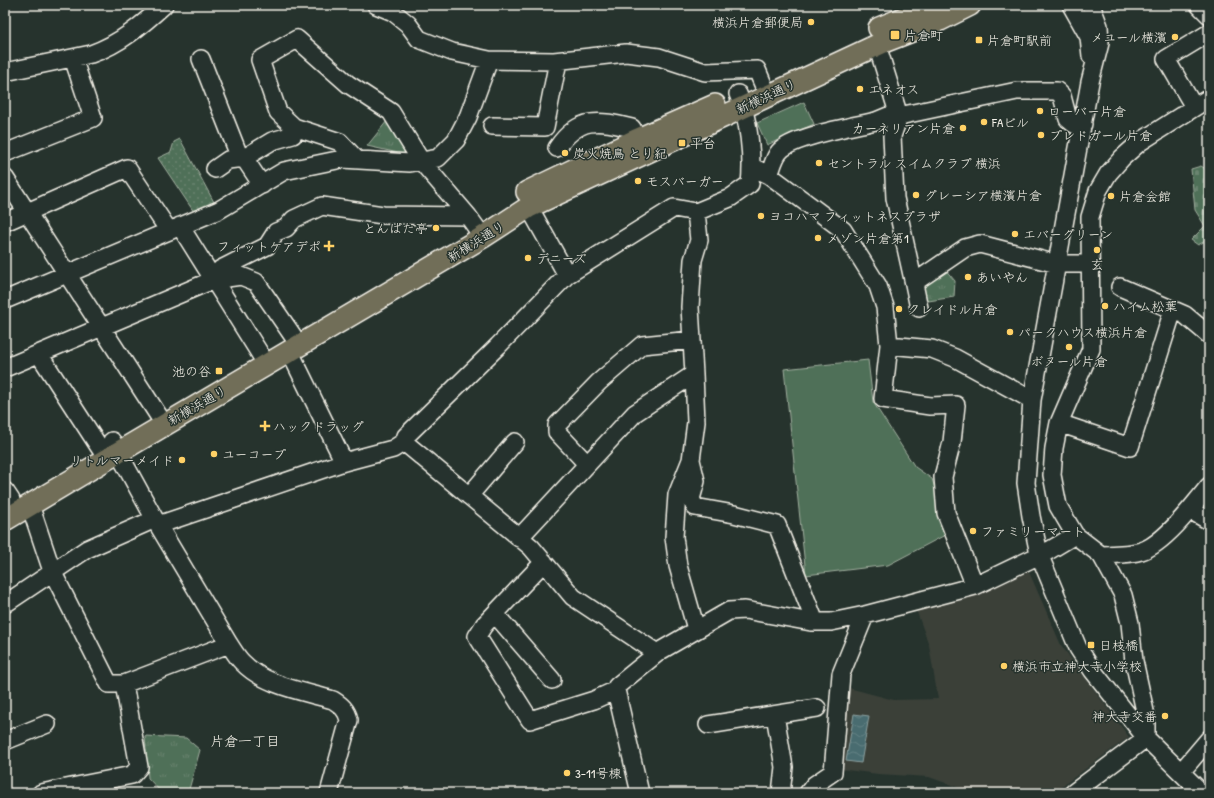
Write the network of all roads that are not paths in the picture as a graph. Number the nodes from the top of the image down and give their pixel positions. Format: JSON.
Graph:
{"nodes":[{"id":1,"x":164,"y":5,"type":"edge"},
{"id":2,"x":376,"y":5,"type":"edge"},
{"id":3,"x":935,"y":5,"type":"edge"},
{"id":4,"x":970,"y":5,"type":"edge"},
{"id":5,"x":1071,"y":5,"type":"edge"},
{"id":6,"x":1091,"y":5,"type":"edge"},
{"id":7,"x":1199,"y":5,"type":"edge"},
{"id":8,"x":1209,"y":15,"type":"edge"},
{"id":9,"x":1209,"y":33,"type":"edge"},
{"id":10,"x":877,"y":45,"type":"junction"},
{"id":11,"x":73,"y":58,"type":"junction"},
{"id":12,"x":201,"y":59,"type":"dead end"},
{"id":13,"x":489,"y":60,"type":"junction"},
{"id":14,"x":558,"y":60,"type":"junction"},
{"id":15,"x":5,"y":72,"type":"edge"},
{"id":16,"x":1090,"y":82,"type":"junction"},
{"id":17,"x":765,"y":90,"type":"junction"},
{"id":18,"x":1209,"y":98,"type":"edge"},
{"id":19,"x":741,"y":101,"type":"junction"},
{"id":20,"x":1194,"y":107,"type":"junction"},
{"id":21,"x":899,"y":116,"type":"junction"},
{"id":22,"x":1083,"y":124,"type":"junction"},
{"id":23,"x":492,"y":126,"type":"dead end"},
{"id":24,"x":296,"y":128,"type":"junction"},
{"id":25,"x":638,"y":138,"type":"junction"},
{"id":26,"x":557,"y":148,"type":"dead end"},
{"id":27,"x":5,"y":153,"type":"edge"},
{"id":28,"x":242,"y":158,"type":"junction"},
{"id":29,"x":357,"y":160,"type":"junction"},
{"id":30,"x":421,"y":161,"type":"junction"},
{"id":31,"x":752,"y":166,"type":"junction"},
{"id":32,"x":215,"y":169,"type":"dead end"},
{"id":33,"x":769,"y":175,"type":"junction"},
{"id":34,"x":5,"y":178,"type":"edge"},
{"id":35,"x":262,"y":185,"type":"junction"},
{"id":36,"x":529,"y":207,"type":"junction"},
{"id":37,"x":27,"y":212,"type":"junction"},
{"id":38,"x":696,"y":212,"type":"junction"},
{"id":39,"x":5,"y":222,"type":"edge"},
{"id":40,"x":476,"y":226,"type":"junction"},
{"id":41,"x":175,"y":228,"type":"junction"},
{"id":42,"x":1057,"y":264,"type":"junction"},
{"id":43,"x":1090,"y":264,"type":"junction"},
{"id":44,"x":67,"y":275,"type":"junction"},
{"id":45,"x":567,"y":275,"type":"junction"},
{"id":46,"x":213,"y":280,"type":"junction"},
{"id":47,"x":914,"y":284,"type":"junction"},
{"id":48,"x":1120,"y":287,"type":"dead end"},
{"id":49,"x":5,"y":300,"type":"edge"},
{"id":50,"x":920,"y":308,"type":"dead end"},
{"id":51,"x":1173,"y":310,"type":"junction"},
{"id":52,"x":101,"y":327,"type":"junction"},
{"id":53,"x":1209,"y":336,"type":"edge"},
{"id":54,"x":692,"y":340,"type":"junction"},
{"id":55,"x":291,"y":344,"type":"junction"},
{"id":56,"x":889,"y":345,"type":"junction"},
{"id":57,"x":39,"y":354,"type":"junction"},
{"id":58,"x":264,"y":360,"type":"junction"},
{"id":59,"x":5,"y":368,"type":"edge"},
{"id":60,"x":694,"y":374,"type":"junction"},
{"id":61,"x":1032,"y":400,"type":"junction"},
{"id":62,"x":161,"y":419,"type":"junction"},
{"id":63,"x":1059,"y":423,"type":"junction"},
{"id":64,"x":404,"y":442,"type":"junction"},
{"id":65,"x":515,"y":442,"type":"dead end"},
{"id":66,"x":110,"y":450,"type":"junction"},
{"id":67,"x":691,"y":460,"type":"junction"},
{"id":68,"x":344,"y":462,"type":"junction"},
{"id":69,"x":588,"y":464,"type":"junction"},
{"id":70,"x":1209,"y":486,"type":"edge"},
{"id":71,"x":469,"y":496,"type":"junction"},
{"id":72,"x":13,"y":500,"type":"edge"},
{"id":73,"x":1190,"y":510,"type":"junction"},
{"id":74,"x":5,"y":520,"type":"edge"},
{"id":75,"x":1209,"y":521,"type":"edge"},
{"id":76,"x":156,"y":522,"type":"junction"},
{"id":77,"x":1076,"y":535,"type":"junction"},
{"id":78,"x":519,"y":538,"type":"junction"},
{"id":79,"x":1039,"y":554,"type":"junction"},
{"id":80,"x":1101,"y":555,"type":"junction"},
{"id":81,"x":544,"y":562,"type":"junction"},
{"id":82,"x":52,"y":571,"type":"junction"},
{"id":83,"x":975,"y":586,"type":"junction"},
{"id":84,"x":5,"y":604,"type":"edge"},
{"id":85,"x":495,"y":614,"type":"junction"},
{"id":86,"x":865,"y":615,"type":"junction"},
{"id":87,"x":815,"y":622,"type":"junction"},
{"id":88,"x":696,"y":629,"type":"junction"},
{"id":89,"x":229,"y":644,"type":"junction"},
{"id":90,"x":658,"y":653,"type":"junction"},
{"id":91,"x":552,"y":680,"type":"dead end"},
{"id":92,"x":124,"y":684,"type":"junction"},
{"id":93,"x":616,"y":690,"type":"junction"},
{"id":94,"x":829,"y":706,"type":"junction"},
{"id":95,"x":775,"y":715,"type":"junction"},
{"id":96,"x":47,"y":724,"type":"dead end"},
{"id":97,"x":708,"y":725,"type":"dead end"},
{"id":98,"x":1146,"y":738,"type":"junction"},
{"id":99,"x":1209,"y":739,"type":"edge"},
{"id":100,"x":5,"y":741,"type":"edge"},
{"id":101,"x":1181,"y":772,"type":"junction"},
{"id":102,"x":1209,"y":790,"type":"edge"},
{"id":103,"x":43,"y":793,"type":"edge"},
{"id":104,"x":329,"y":793,"type":"edge"},
{"id":105,"x":640,"y":793,"type":"edge"},
{"id":106,"x":781,"y":793,"type":"edge"},
{"id":107,"x":808,"y":793,"type":"edge"},
{"id":108,"x":1073,"y":793,"type":"edge"},
{"id":109,"x":1201,"y":793,"type":"edge"}],
"edges":[{"from":1,"to":11,"type":"street"},
{"from":2,"to":13,"type":"street"},
{"from":3,"to":17,"type":"main road","name":"新横浜通り"},
{"from":4,"to":10,"type":"main road","name":"新横浜通り"},
{"from":5,"to":16,"type":"street"},
{"from":6,"to":16,"type":"street"},
{"from":7,"to":8,"type":"street"},
{"from":9,"to":20,"type":"street"},
{"from":10,"to":17,"type":"main road","name":"新横浜通り"},
{"from":10,"to":21,"type":"street"},
{"from":11,"to":15,"type":"street"},
{"from":11,"to":27,"type":"street"},
{"from":12,"to":28,"type":"street"},
{"from":13,"to":14,"type":"street"},
{"from":13,"to":30,"type":"street"},
{"from":14,"to":17,"type":"street"},
{"from":14,"to":23,"type":"street"},
{"from":16,"to":22,"type":"street"},
{"from":17,"to":19,"type":"main road","name":"新横浜通り"},
{"from":18,"to":20,"type":"street"},
{"from":19,"to":25,"type":"main road","name":"新横浜通り"},
{"from":19,"to":31,"type":"street"},
{"from":19,"to":36,"type":"main road","name":"新横浜通り"},
{"from":20,"to":43,"type":"street"},
{"from":21,"to":22,"type":"street"},
{"from":21,"to":33,"type":"street"},
{"from":21,"to":47,"type":"street"},
{"from":22,"to":42,"type":"street"},
{"from":24,"to":28,"type":"street"},
{"from":24,"to":29,"type":"street"},
{"from":24,"to":30,"type":"street"},
{"from":25,"to":26,"type":"street"},
{"from":25,"to":40,"type":"main road","name":"新横浜通り"},
{"from":28,"to":32,"type":"street"},
{"from":28,"to":35,"type":"street"},
{"from":29,"to":30,"type":"street"},
{"from":29,"to":35,"type":"street"},
{"from":30,"to":40,"type":"street"},
{"from":31,"to":33,"type":"street"},
{"from":31,"to":38,"type":"street"},
{"from":33,"to":56,"type":"street"},
{"from":34,"to":37,"type":"street"},
{"from":35,"to":41,"type":"street"},
{"from":36,"to":40,"type":"main road","name":"新横浜通り"},
{"from":36,"to":45,"type":"street"},
{"from":37,"to":39,"type":"street"},
{"from":37,"to":41,"type":"street"},
{"from":37,"to":44,"type":"street"},
{"from":38,"to":45,"type":"street"},
{"from":38,"to":54,"type":"street"},
{"from":40,"to":46,"type":"street"},
{"from":40,"to":55,"type":"main road","name":"新横浜通り"},
{"from":41,"to":44,"type":"street"},
{"from":41,"to":46,"type":"street"},
{"from":42,"to":43,"type":"street"},
{"from":42,"to":47,"type":"street"},
{"from":42,"to":61,"type":"street"},
{"from":43,"to":63,"type":"street"},
{"from":44,"to":49,"type":"street"},
{"from":44,"to":52,"type":"street"},
{"from":45,"to":64,"type":"street"},
{"from":46,"to":52,"type":"street"},
{"from":46,"to":55,"type":"street"},
{"from":46,"to":58,"type":"street"},
{"from":47,"to":50,"type":"street"},
{"from":48,"to":51,"type":"street"},
{"from":51,"to":53,"type":"street"},
{"from":51,"to":63,"type":"street"},
{"from":52,"to":57,"type":"street"},
{"from":52,"to":62,"type":"street"},
{"from":54,"to":60,"type":"street"},
{"from":54,"to":69,"type":"street"},
{"from":55,"to":58,"type":"main road","name":"新横浜通り"},
{"from":55,"to":68,"type":"street"},
{"from":56,"to":61,"type":"street"},
{"from":56,"to":83,"type":"street"},
{"from":57,"to":59,"type":"street"},
{"from":57,"to":66,"type":"street"},
{"from":58,"to":62,"type":"main road","name":"新横浜通り"},
{"from":60,"to":67,"type":"street"},
{"from":60,"to":69,"type":"street"},
{"from":61,"to":79,"type":"street"},
{"from":62,"to":66,"type":"main road","name":"新横浜通り"},
{"from":63,"to":77,"type":"street"},
{"from":64,"to":68,"type":"street"},
{"from":64,"to":71,"type":"street"},
{"from":65,"to":71,"type":"street"},
{"from":66,"to":72,"type":"main road","name":"新横浜通り"},
{"from":66,"to":76,"type":"street"},
{"from":67,"to":87,"type":"street"},
{"from":67,"to":88,"type":"street"},
{"from":68,"to":76,"type":"street"},
{"from":69,"to":78,"type":"street"},
{"from":70,"to":73,"type":"street"},
{"from":71,"to":78,"type":"street"},
{"from":72,"to":74,"type":"main road","name":"新横浜通り"},
{"from":72,"to":82,"type":"street"},
{"from":73,"to":75,"type":"street"},
{"from":73,"to":80,"type":"street"},
{"from":76,"to":82,"type":"street"},
{"from":76,"to":89,"type":"street"},
{"from":77,"to":79,"type":"street"},
{"from":77,"to":80,"type":"street"},
{"from":78,"to":81,"type":"street"},
{"from":79,"to":83,"type":"street"},
{"from":79,"to":98,"type":"street"},
{"from":80,"to":98,"type":"street"},
{"from":81,"to":85,"type":"street"},
{"from":81,"to":90,"type":"street"},
{"from":82,"to":84,"type":"street"},
{"from":82,"to":92,"type":"street"},
{"from":83,"to":86,"type":"street"},
{"from":85,"to":91,"type":"street"},
{"from":85,"to":93,"type":"street"},
{"from":86,"to":87,"type":"street"},
{"from":86,"to":94,"type":"street"},
{"from":87,"to":88,"type":"street"},
{"from":88,"to":90,"type":"street"},
{"from":89,"to":92,"type":"street"},
{"from":89,"to":104,"type":"street"},
{"from":90,"to":93,"type":"street"},
{"from":92,"to":103,"type":"street"},
{"from":93,"to":105,"type":"street"},
{"from":94,"to":95,"type":"street"},
{"from":94,"to":107,"type":"street"},
{"from":95,"to":97,"type":"street"},
{"from":95,"to":106,"type":"street"},
{"from":96,"to":100,"type":"street"},
{"from":98,"to":101,"type":"street"},
{"from":98,"to":108,"type":"street"},
{"from":99,"to":101,"type":"street"},
{"from":101,"to":109,"type":"street"},
{"from":102,"to":109,"type":"street"}]}
